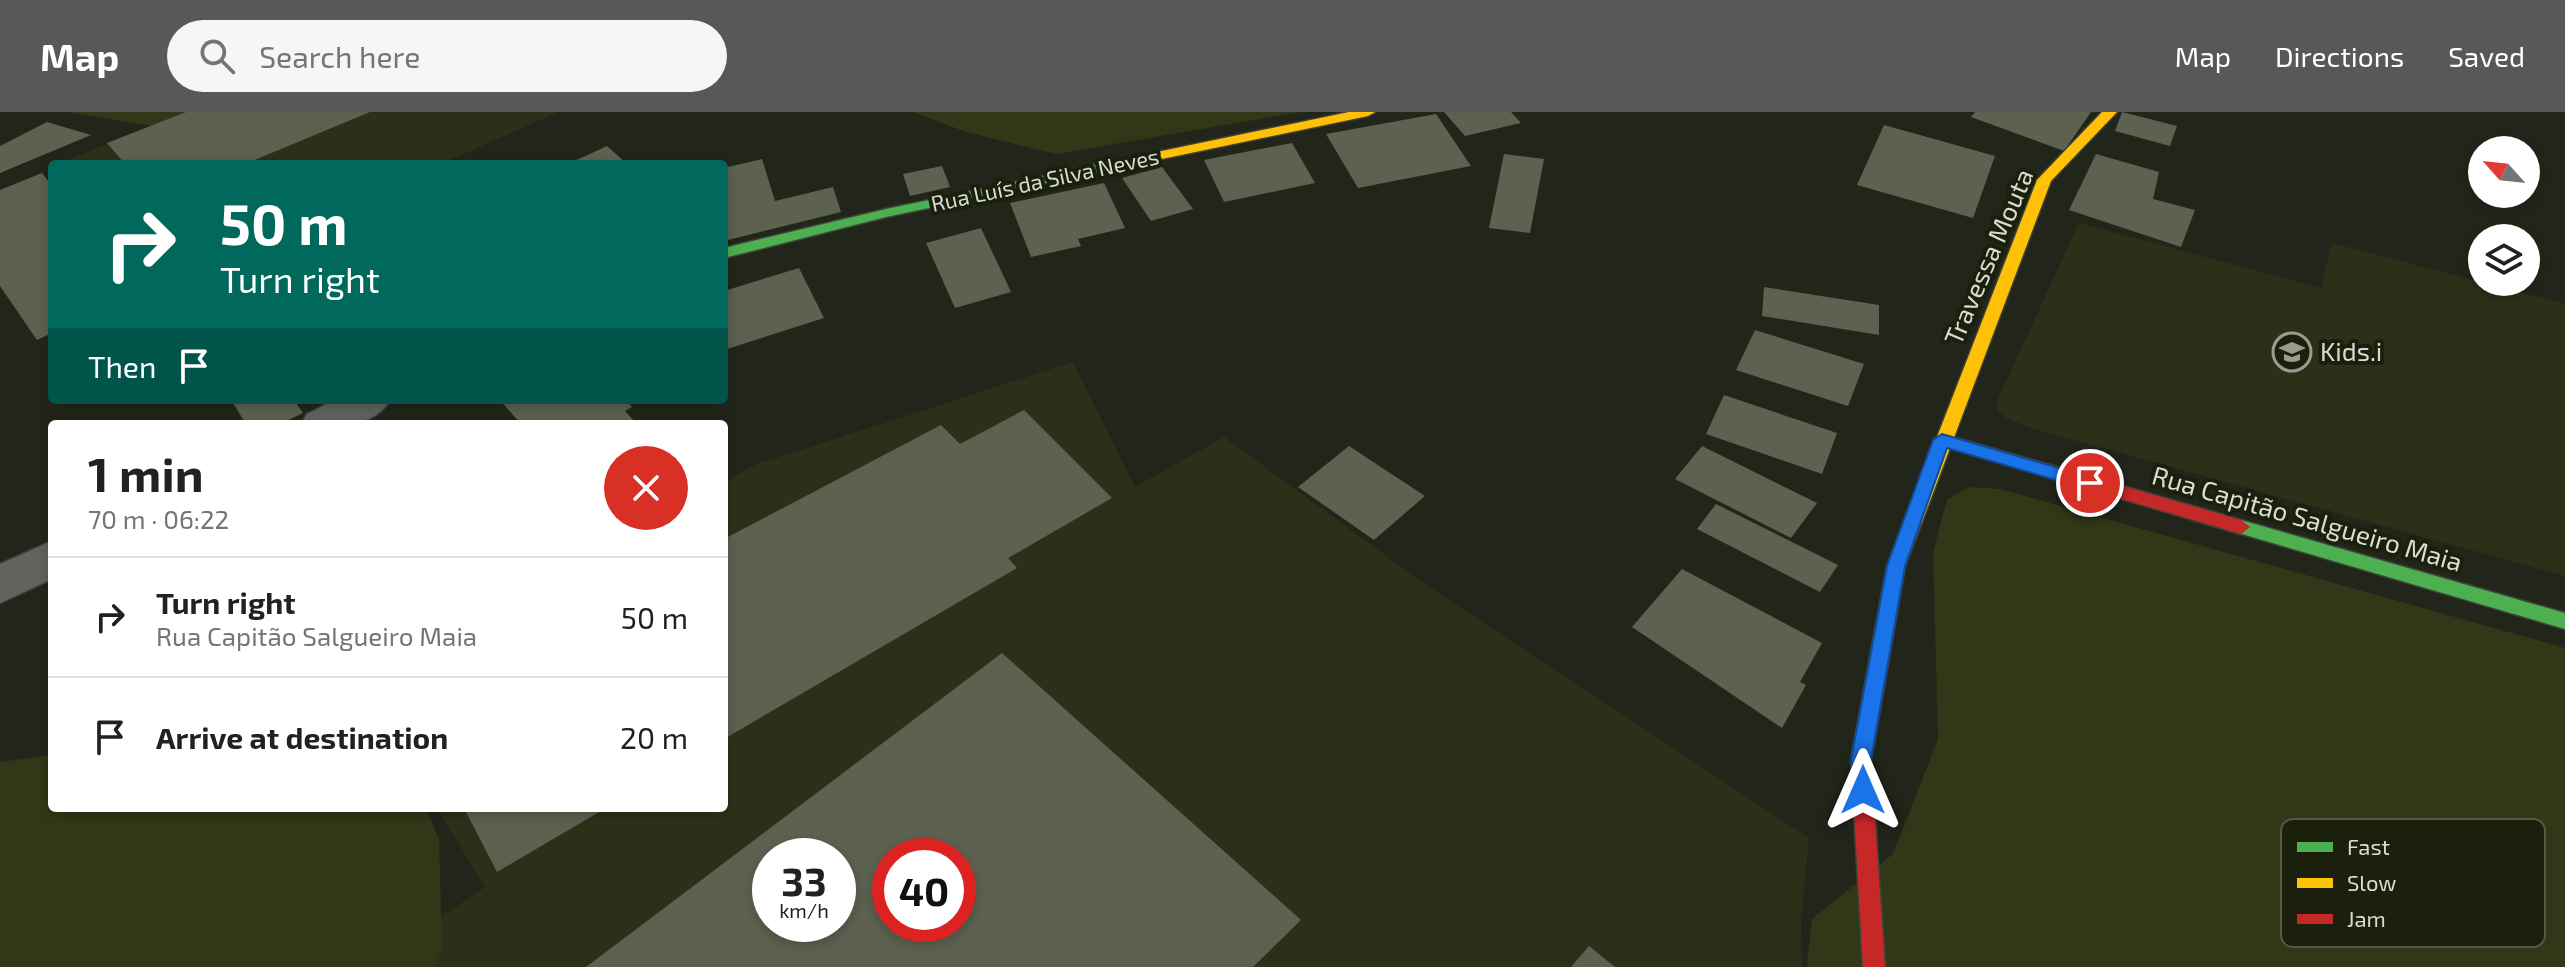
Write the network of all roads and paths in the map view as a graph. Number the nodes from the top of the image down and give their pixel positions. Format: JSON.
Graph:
{"nodes":[{"id":1,"x":1368,"y":112,"type":"edge"},
{"id":2,"x":2110,"y":112,"type":"edge"},
{"id":3,"x":728,"y":252,"type":"edge"},
{"id":4,"x":362,"y":404,"type":"edge"},
{"id":5,"x":329,"y":420,"type":"edge"},
{"id":6,"x":1942,"y":440,"type":"junction"},
{"id":7,"x":48,"y":560,"type":"edge"},
{"id":8,"x":0,"y":585,"type":"edge"},
{"id":9,"x":2565,"y":621,"type":"edge"},
{"id":10,"x":1874,"y":967,"type":"edge"}],
"edges":[{"from":1,"to":3,"type":"street","name":"Rua Luís da Silva Neves"},
{"from":2,"to":6,"type":"street","name":"Travessa Mouta"},
{"from":4,"to":5,"type":"street"},
{"from":6,"to":9,"type":"street","name":"Rua Capitão Salgueiro Maia"},
{"from":6,"to":10,"type":"street","name":"Travessa Mouta"},
{"from":7,"to":8,"type":"street"}]}
